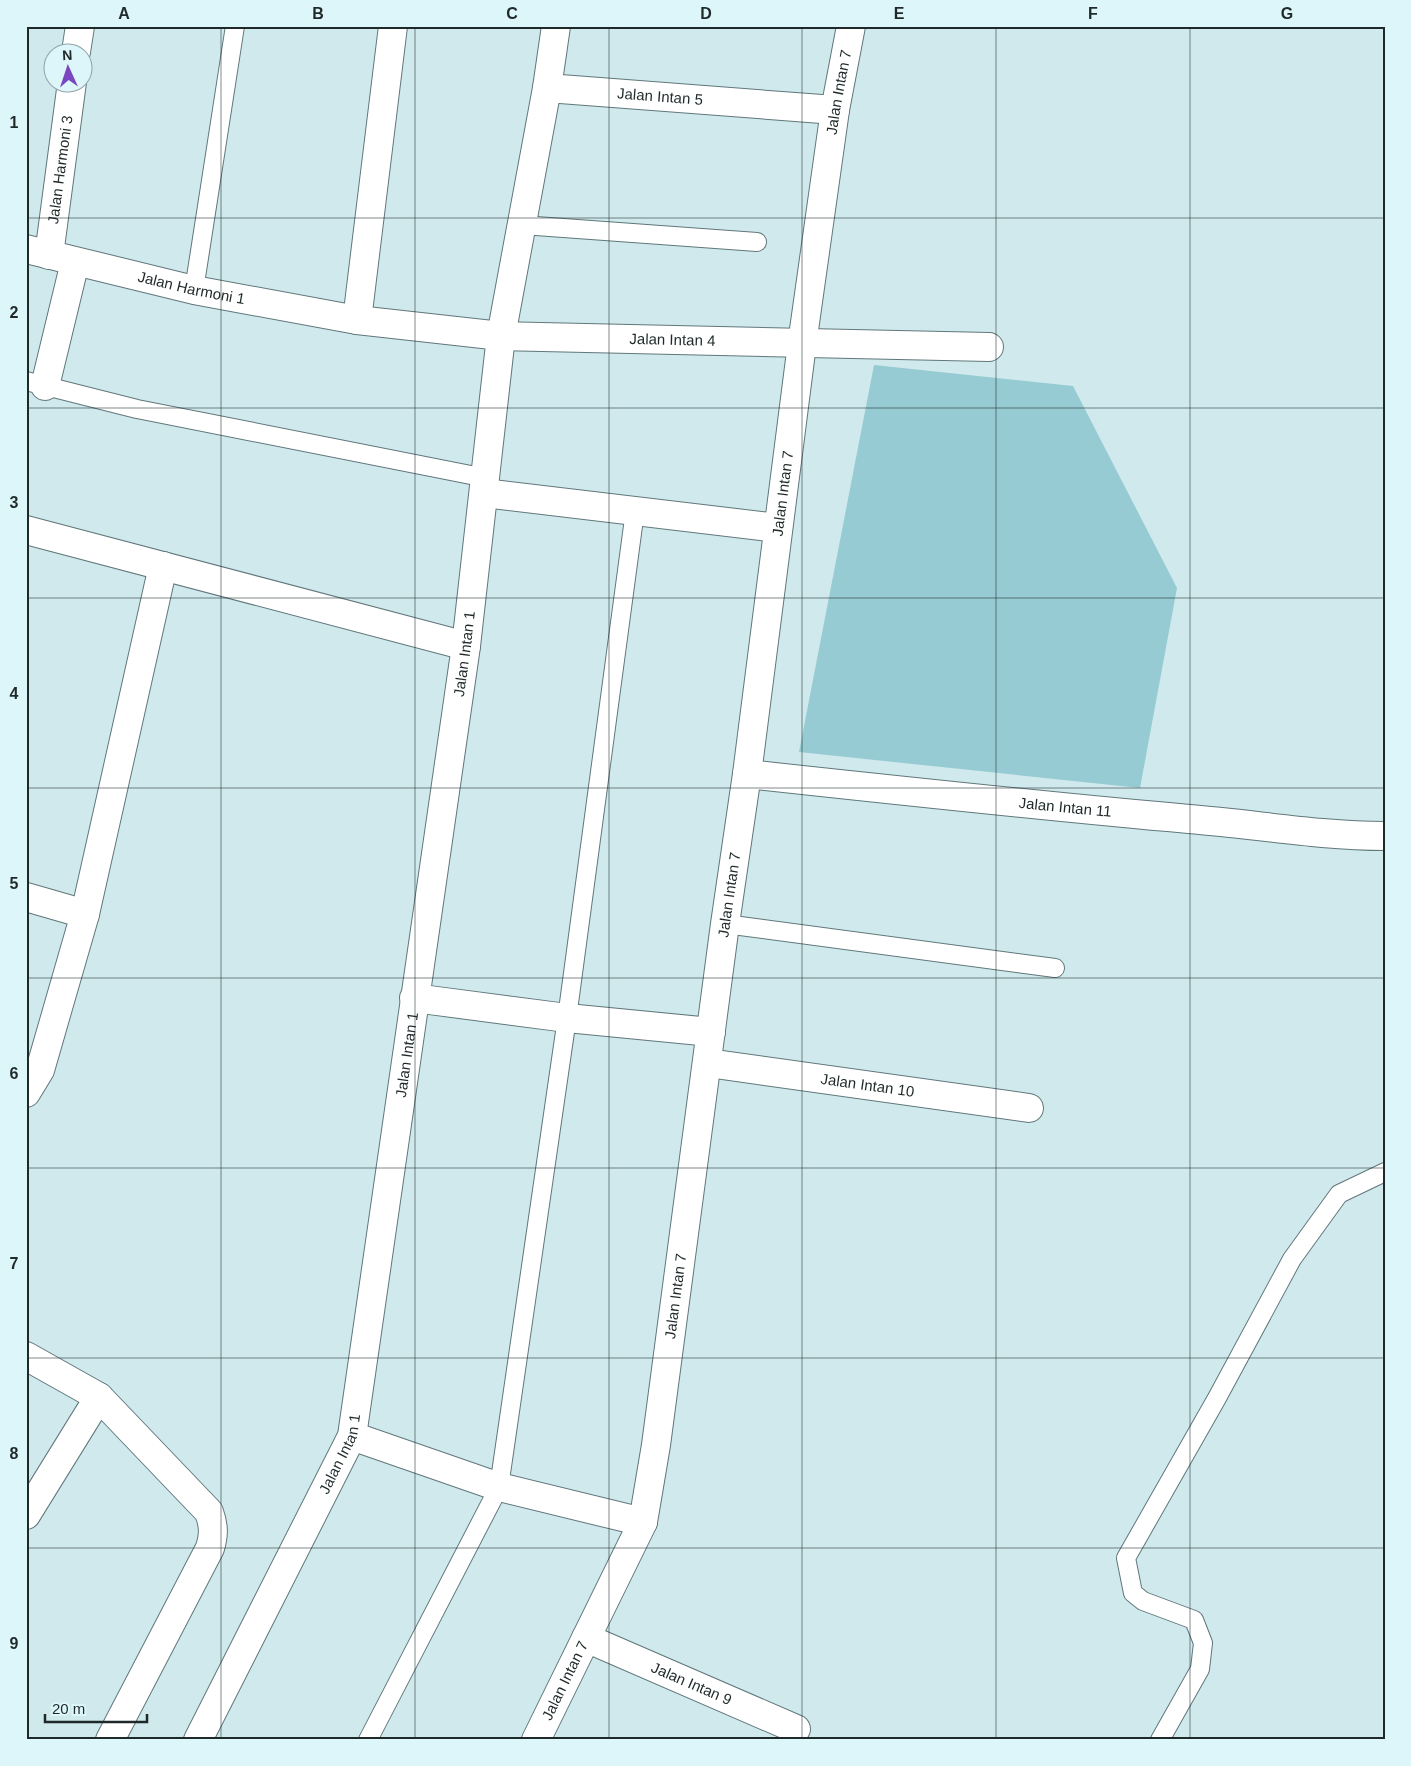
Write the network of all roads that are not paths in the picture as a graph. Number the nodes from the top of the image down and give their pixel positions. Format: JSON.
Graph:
{"nodes":[{"id":1,"x":80,"y":26,"type":"edge"},
{"id":2,"x":235,"y":26,"type":"edge"},
{"id":3,"x":393,"y":26,"type":"edge"},
{"id":4,"x":556,"y":26,"type":"edge"},
{"id":5,"x":851,"y":26,"type":"edge"},
{"id":6,"x":78,"y":42,"type":"edge"},
{"id":7,"x":547,"y":88,"type":"junction"},
{"id":8,"x":70,"y":92,"type":"edge"},
{"id":9,"x":835,"y":110,"type":"junction"},
{"id":10,"x":522,"y":225,"type":"junction"},
{"id":11,"x":757,"y":242,"type":"dead end"},
{"id":12,"x":37,"y":252,"type":"edge"},
{"id":13,"x":75,"y":262,"type":"junction"},
{"id":14,"x":194,"y":290,"type":"junction"},
{"id":15,"x":357,"y":320,"type":"junction"},
{"id":16,"x":501,"y":336,"type":"junction"},
{"id":17,"x":802,"y":344,"type":"junction"},
{"id":18,"x":989,"y":347,"type":"dead end"},
{"id":19,"x":35,"y":383,"type":"edge"},
{"id":20,"x":485,"y":485,"type":"junction"},
{"id":21,"x":635,"y":511,"type":"junction"},
{"id":22,"x":778,"y":528,"type":"junction"},
{"id":23,"x":26,"y":530,"type":"edge"},
{"id":24,"x":163,"y":566,"type":"junction"},
{"id":25,"x":466,"y":646,"type":"junction"},
{"id":26,"x":747,"y":774,"type":"junction"},
{"id":27,"x":1385,"y":836,"type":"edge"},
{"id":28,"x":26,"y":897,"type":"edge"},
{"id":29,"x":85,"y":914,"type":"junction"},
{"id":30,"x":725,"y":924,"type":"junction"},
{"id":31,"x":1054,"y":968,"type":"dead end"},
{"id":32,"x":414,"y":998,"type":"junction"},
{"id":33,"x":566,"y":1018,"type":"junction"},
{"id":34,"x":711,"y":1032,"type":"junction"},
{"id":35,"x":708,"y":1063,"type":"junction"},
{"id":36,"x":31,"y":1077,"type":"edge"},
{"id":37,"x":1029,"y":1108,"type":"dead end"},
{"id":38,"x":1385,"y":1172,"type":"edge"},
{"id":39,"x":26,"y":1356,"type":"edge"},
{"id":40,"x":99,"y":1397,"type":"junction"},
{"id":41,"x":352,"y":1436,"type":"junction"},
{"id":42,"x":499,"y":1487,"type":"junction"},
{"id":43,"x":26,"y":1515,"type":"edge"},
{"id":44,"x":643,"y":1522,"type":"junction"},
{"id":45,"x":586,"y":1638,"type":"junction"},
{"id":46,"x":796,"y":1729,"type":"dead end"},
{"id":47,"x":110,"y":1740,"type":"edge"},
{"id":48,"x":198,"y":1740,"type":"edge"},
{"id":49,"x":368,"y":1740,"type":"edge"},
{"id":50,"x":536,"y":1740,"type":"edge"},
{"id":51,"x":1160,"y":1740,"type":"edge"}],
"edges":[{"from":1,"to":6,"type":"street"},
{"from":2,"to":14,"type":"lane"},
{"from":3,"to":15,"type":"street"},
{"from":4,"to":7,"type":"street"},
{"from":5,"to":9,"type":"street","name":"Jalan Intan 7"},
{"from":7,"to":9,"type":"street","name":"Jalan Intan 5"},
{"from":7,"to":10,"type":"street","name":"Jalan Intan 1"},
{"from":8,"to":12,"type":"street","name":"Jalan Harmoni 3"},
{"from":9,"to":17,"type":"street","name":"Jalan Intan 7"},
{"from":10,"to":11,"type":"lane"},
{"from":10,"to":16,"type":"street","name":"Jalan Intan 1"},
{"from":12,"to":13,"type":"street","name":"Jalan Harmoni 1"},
{"from":13,"to":14,"type":"street","name":"Jalan Harmoni 1"},
{"from":13,"to":19,"type":"street"},
{"from":14,"to":15,"type":"street","name":"Jalan Harmoni 1"},
{"from":15,"to":16,"type":"street","name":"Jalan Intan 4"},
{"from":16,"to":17,"type":"street","name":"Jalan Intan 4"},
{"from":16,"to":20,"type":"street","name":"Jalan Intan 1"},
{"from":17,"to":18,"type":"street","name":"Jalan Intan 4"},
{"from":17,"to":22,"type":"street","name":"Jalan Intan 7"},
{"from":19,"to":20,"type":"lane"},
{"from":20,"to":21,"type":"street"},
{"from":20,"to":25,"type":"street","name":"Jalan Intan 1"},
{"from":21,"to":22,"type":"street"},
{"from":21,"to":33,"type":"lane"},
{"from":22,"to":26,"type":"street","name":"Jalan Intan 7"},
{"from":23,"to":24,"type":"street"},
{"from":24,"to":25,"type":"street"},
{"from":24,"to":29,"type":"street"},
{"from":25,"to":32,"type":"street","name":"Jalan Intan 1"},
{"from":26,"to":27,"type":"street","name":"Jalan Intan 11"},
{"from":26,"to":30,"type":"street","name":"Jalan Intan 7"},
{"from":28,"to":29,"type":"street"},
{"from":29,"to":36,"type":"street"},
{"from":30,"to":31,"type":"lane"},
{"from":30,"to":34,"type":"street","name":"Jalan Intan 7"},
{"from":32,"to":33,"type":"street"},
{"from":32,"to":41,"type":"street","name":"Jalan Intan 1"},
{"from":33,"to":34,"type":"street"},
{"from":33,"to":42,"type":"lane"},
{"from":34,"to":35,"type":"street","name":"Jalan Intan 7"},
{"from":35,"to":37,"type":"street","name":"Jalan Intan 10"},
{"from":35,"to":44,"type":"street","name":"Jalan Intan 7"},
{"from":38,"to":51,"type":"lane"},
{"from":39,"to":40,"type":"street"},
{"from":40,"to":43,"type":"street"},
{"from":40,"to":47,"type":"street"},
{"from":41,"to":42,"type":"street"},
{"from":41,"to":48,"type":"street","name":"Jalan Intan 1"},
{"from":42,"to":44,"type":"street"},
{"from":42,"to":49,"type":"lane"},
{"from":44,"to":45,"type":"street","name":"Jalan Intan 7"},
{"from":45,"to":46,"type":"street","name":"Jalan Intan 9"},
{"from":45,"to":50,"type":"street","name":"Jalan Intan 7"}]}
